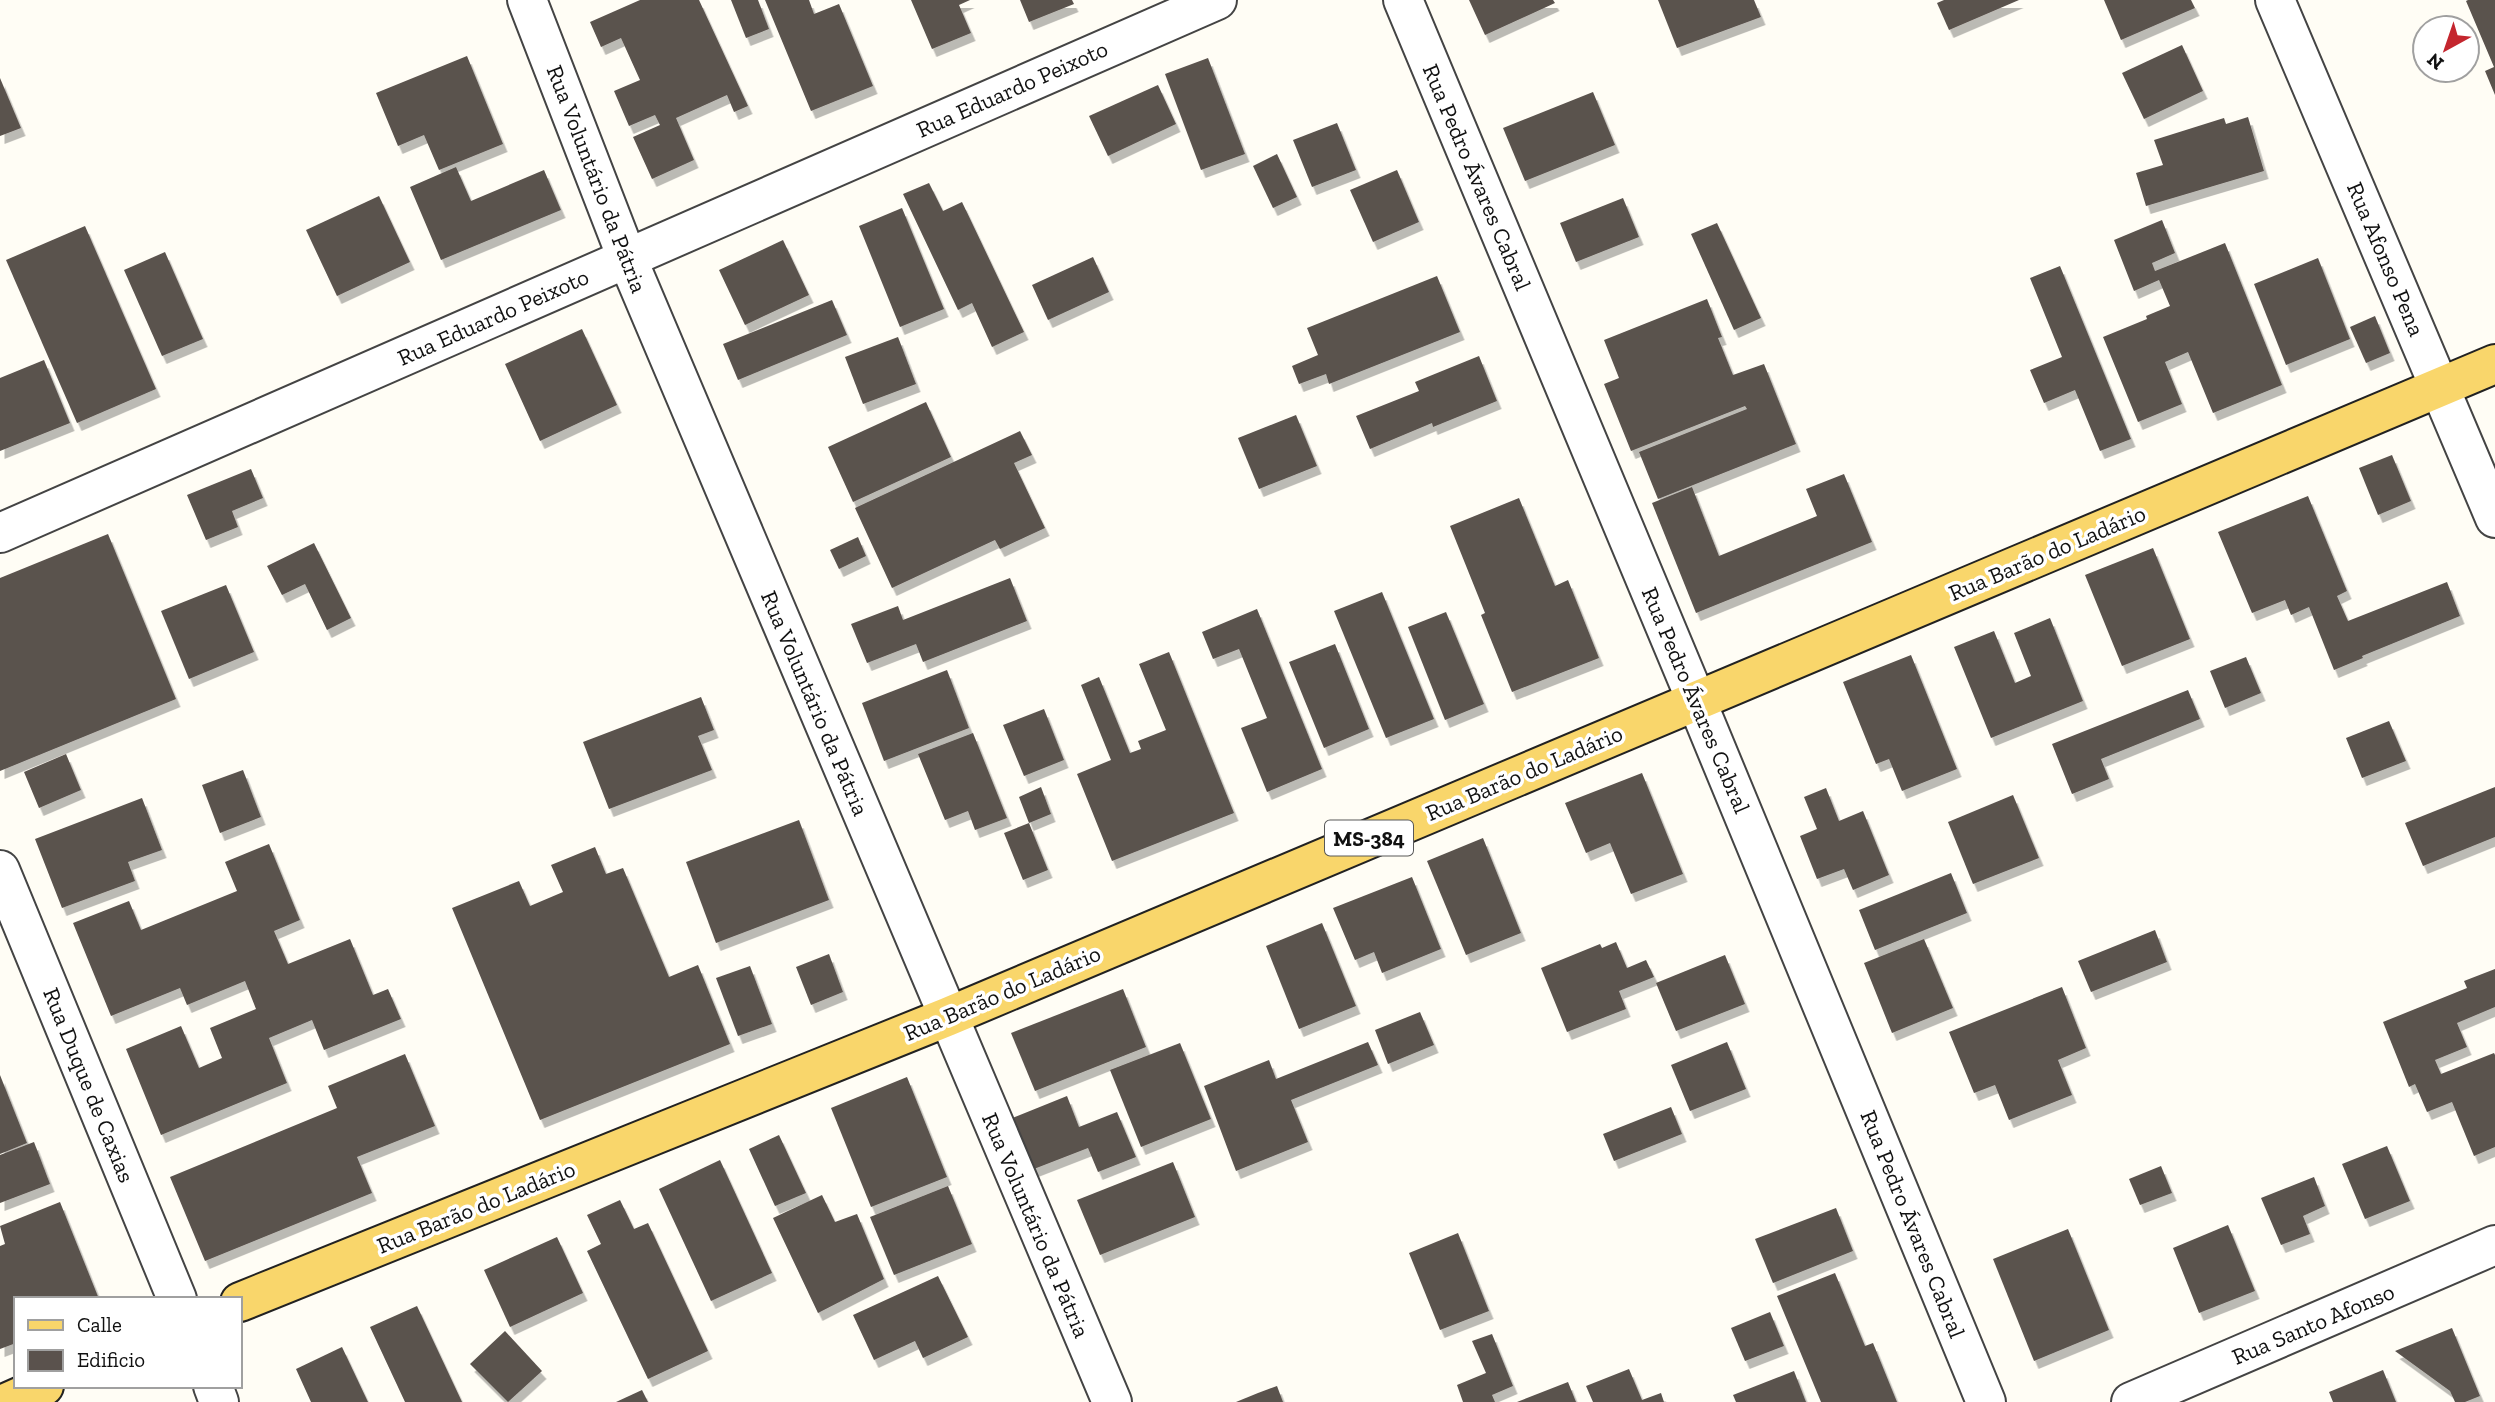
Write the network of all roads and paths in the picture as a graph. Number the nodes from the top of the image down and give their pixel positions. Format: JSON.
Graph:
{"nodes":[{"id":1,"x":527,"y":0,"type":"edge"},
{"id":2,"x":1217,"y":0,"type":"edge"},
{"id":3,"x":1403,"y":0,"type":"edge"},
{"id":4,"x":2276,"y":0,"type":"edge"},
{"id":5,"x":627,"y":258,"type":"junction"},
{"id":6,"x":2495,"y":365,"type":"edge"},
{"id":7,"x":2441,"y":388,"type":"junction"},
{"id":8,"x":2495,"y":518,"type":"edge"},
{"id":9,"x":0,"y":533,"type":"edge"},
{"id":10,"x":1696,"y":700,"type":"junction"},
{"id":11,"x":0,"y":870,"type":"edge"},
{"id":12,"x":947,"y":1017,"type":"junction"},
{"id":13,"x":2495,"y":1245,"type":"edge"},
{"id":14,"x":176,"y":1297,"type":"edge"},
{"id":15,"x":242,"y":1301,"type":"edge"},
{"id":16,"x":40,"y":1388,"type":"edge"},
{"id":17,"x":8,"y":1402,"type":"edge"},
{"id":18,"x":1112,"y":1402,"type":"edge"},
{"id":19,"x":1986,"y":1402,"type":"edge"},
{"id":20,"x":2131,"y":1402,"type":"edge"}],
"edges":[{"from":1,"to":5,"type":"street","name":"Rua Voluntário da Pátria"},
{"from":2,"to":5,"type":"street","name":"Rua Eduardo Peixoto"},
{"from":3,"to":10,"type":"street","name":"Rua Pedro Ávares Cabral"},
{"from":4,"to":7,"type":"street","name":"Rua Afonso Pena"},
{"from":5,"to":9,"type":"street","name":"Rua Eduardo Peixoto"},
{"from":5,"to":12,"type":"street","name":"Rua Voluntário da Pátria"},
{"from":6,"to":7,"type":"main road","name":"Rua Barão do Ladário","number":"MS-384"},
{"from":7,"to":8,"type":"street","name":"Rua Afonso Pena"},
{"from":7,"to":10,"type":"main road","name":"Rua Barão do Ladário","number":"MS-384"},
{"from":10,"to":12,"type":"main road","name":"Rua Barão do Ladário","number":"MS-384"},
{"from":10,"to":19,"type":"street","name":"Rua Pedro Ávares Cabral"},
{"from":11,"to":14,"type":"street","name":"Rua Duque de Caxias"},
{"from":12,"to":15,"type":"main road","name":"Rua Barão do Ladário","number":"MS-384"},
{"from":12,"to":18,"type":"street","name":"Rua Voluntário da Pátria"},
{"from":13,"to":20,"type":"street","name":"Rua Santo Afonso"},
{"from":16,"to":17,"type":"main road"}]}
